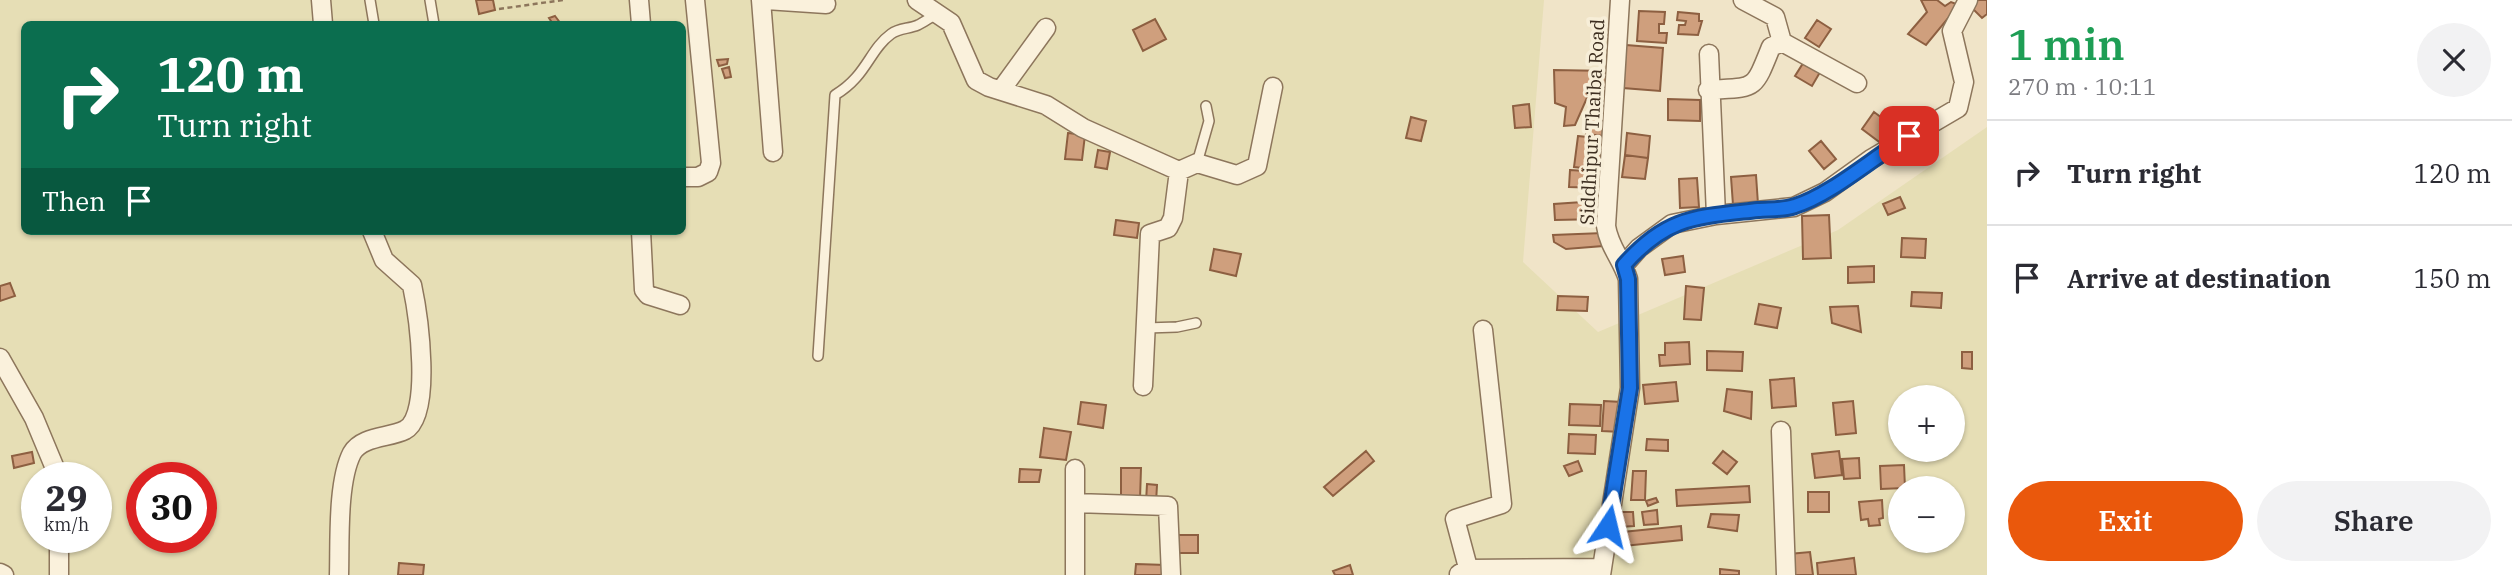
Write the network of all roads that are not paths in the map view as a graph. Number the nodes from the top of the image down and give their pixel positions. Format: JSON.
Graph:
{"nodes":[{"id":1,"x":321,"y":0,"type":"edge"},
{"id":2,"x":370,"y":0,"type":"edge"},
{"id":3,"x":430,"y":0,"type":"edge"},
{"id":4,"x":639,"y":0,"type":"edge"},
{"id":5,"x":695,"y":0,"type":"edge"},
{"id":6,"x":764,"y":0,"type":"edge"},
{"id":7,"x":917,"y":0,"type":"edge"},
{"id":8,"x":1620,"y":0,"type":"edge"},
{"id":9,"x":1743,"y":0,"type":"edge"},
{"id":10,"x":1969,"y":0,"type":"edge"},
{"id":11,"x":826,"y":4,"type":"dead end"},
{"id":12,"x":937,"y":14,"type":"junction"},
{"id":13,"x":323,"y":21,"type":"edge"},
{"id":14,"x":374,"y":21,"type":"edge"},
{"id":15,"x":434,"y":21,"type":"edge"},
{"id":16,"x":638,"y":21,"type":"edge"},
{"id":17,"x":1046,"y":28,"type":"dead end"},
{"id":18,"x":1782,"y":42,"type":"junction"},
{"id":19,"x":1709,"y":54,"type":"dead end"},
{"id":20,"x":1857,"y":83,"type":"dead end"},
{"id":21,"x":1273,"y":87,"type":"dead end"},
{"id":22,"x":1001,"y":90,"type":"junction"},
{"id":23,"x":1708,"y":90,"type":"junction"},
{"id":24,"x":1206,"y":106,"type":"dead end"},
{"id":25,"x":774,"y":152,"type":"dead end"},
{"id":26,"x":1197,"y":163,"type":"junction"},
{"id":27,"x":1179,"y":171,"type":"junction"},
{"id":28,"x":686,"y":177,"type":"edge"},
{"id":29,"x":1716,"y":215,"type":"junction"},
{"id":30,"x":374,"y":235,"type":"edge"},
{"id":31,"x":641,"y":235,"type":"edge"},
{"id":32,"x":1624,"y":265,"type":"junction"},
{"id":33,"x":680,"y":305,"type":"dead end"},
{"id":34,"x":1196,"y":323,"type":"dead end"},
{"id":35,"x":1146,"y":328,"type":"junction"},
{"id":36,"x":1483,"y":330,"type":"dead end"},
{"id":37,"x":818,"y":356,"type":"dead end"},
{"id":38,"x":0,"y":358,"type":"edge"},
{"id":39,"x":1143,"y":386,"type":"dead end"},
{"id":40,"x":1781,"y":431,"type":"dead end"},
{"id":41,"x":52,"y":462,"type":"edge"},
{"id":42,"x":1076,"y":470,"type":"dead end"},
{"id":43,"x":1075,"y":503,"type":"junction"},
{"id":44,"x":60,"y":553,"type":"edge"},
{"id":45,"x":1601,"y":572,"type":"edge"},
{"id":46,"x":1465,"y":573,"type":"edge"},
{"id":47,"x":59,"y":575,"type":"edge"},
{"id":48,"x":338,"y":575,"type":"edge"},
{"id":49,"x":1075,"y":575,"type":"edge"},
{"id":50,"x":1171,"y":575,"type":"edge"},
{"id":51,"x":1786,"y":575,"type":"edge"}],
"edges":[{"from":1,"to":13,"type":"street"},
{"from":2,"to":14,"type":"lane"},
{"from":3,"to":15,"type":"lane"},
{"from":4,"to":16,"type":"street"},
{"from":5,"to":28,"type":"street"},
{"from":6,"to":11,"type":"street"},
{"from":6,"to":25,"type":"street"},
{"from":7,"to":12,"type":"street"},
{"from":8,"to":32,"type":"street","name":"Siddhipur Thaiba Road"},
{"from":9,"to":18,"type":"street"},
{"from":10,"to":29,"type":"street"},
{"from":12,"to":22,"type":"street"},
{"from":12,"to":37,"type":"lane"},
{"from":17,"to":22,"type":"street"},
{"from":18,"to":20,"type":"street"},
{"from":18,"to":23,"type":"street"},
{"from":19,"to":23,"type":"street"},
{"from":21,"to":26,"type":"street"},
{"from":22,"to":27,"type":"street"},
{"from":23,"to":29,"type":"street"},
{"from":24,"to":26,"type":"lane"},
{"from":26,"to":27,"type":"street"},
{"from":27,"to":35,"type":"street"},
{"from":29,"to":32,"type":"street"},
{"from":30,"to":48,"type":"street"},
{"from":31,"to":33,"type":"street"},
{"from":32,"to":45,"type":"street","name":"Siddhipur Thaiba Road"},
{"from":34,"to":35,"type":"lane"},
{"from":35,"to":39,"type":"street"},
{"from":36,"to":46,"type":"street"},
{"from":38,"to":41,"type":"street"},
{"from":40,"to":51,"type":"street"},
{"from":42,"to":43,"type":"street"},
{"from":43,"to":49,"type":"street"},
{"from":43,"to":50,"type":"street"},
{"from":44,"to":47,"type":"street"},
{"from":45,"to":46,"type":"street"}]}
